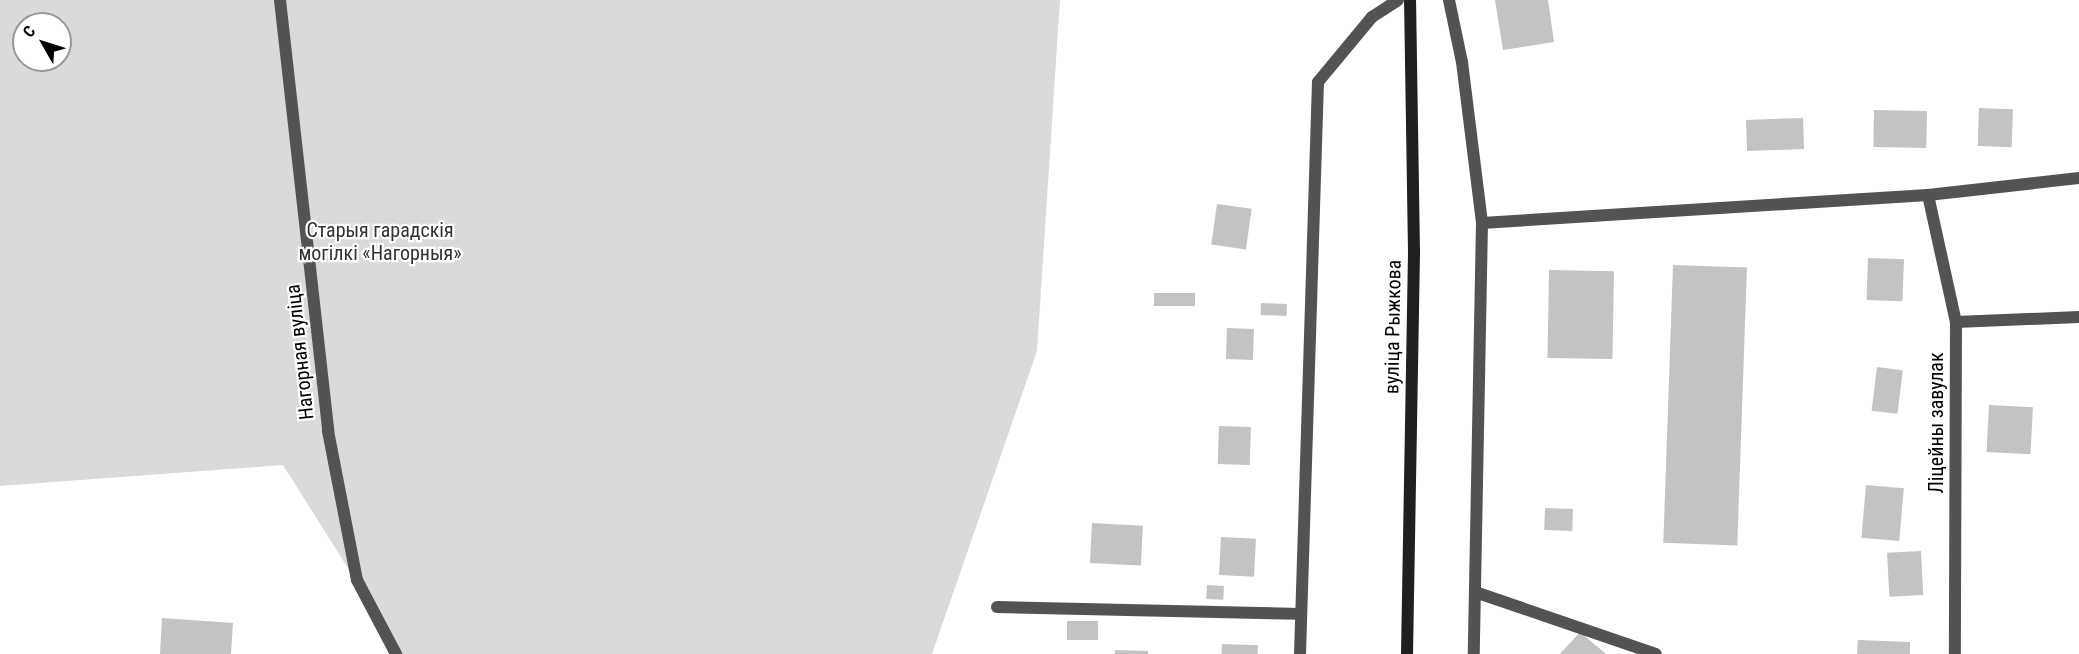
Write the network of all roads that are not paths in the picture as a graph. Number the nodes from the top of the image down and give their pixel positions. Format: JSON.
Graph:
{"nodes":[{"id":1,"x":280,"y":0,"type":"edge"},
{"id":2,"x":1398,"y":0,"type":"edge"},
{"id":3,"x":1410,"y":0,"type":"edge"},
{"id":4,"x":1449,"y":0,"type":"edge"},
{"id":5,"x":2079,"y":178,"type":"edge"},
{"id":6,"x":1929,"y":195,"type":"junction"},
{"id":7,"x":1482,"y":223,"type":"junction"},
{"id":8,"x":2079,"y":317,"type":"edge"},
{"id":9,"x":1956,"y":322,"type":"junction"},
{"id":10,"x":1475,"y":592,"type":"junction"},
{"id":11,"x":997,"y":607,"type":"dead end"},
{"id":12,"x":1300,"y":614,"type":"junction"},
{"id":13,"x":396,"y":654,"type":"edge"},
{"id":14,"x":1300,"y":654,"type":"edge"},
{"id":15,"x":1407,"y":654,"type":"edge"},
{"id":16,"x":1474,"y":654,"type":"edge"},
{"id":17,"x":1656,"y":654,"type":"edge"},
{"id":18,"x":1955,"y":654,"type":"edge"}],
"edges":[{"from":1,"to":13,"type":"street","name":"Нагорная вуліца"},
{"from":2,"to":12,"type":"street"},
{"from":3,"to":15,"type":"main road","name":"вуліца Рыжкова"},
{"from":4,"to":7,"type":"street"},
{"from":5,"to":6,"type":"street"},
{"from":6,"to":7,"type":"street"},
{"from":6,"to":9,"type":"street","name":"Ліцейны завулак"},
{"from":7,"to":10,"type":"street"},
{"from":8,"to":9,"type":"street"},
{"from":9,"to":18,"type":"street","name":"Ліцейны завулак"},
{"from":10,"to":16,"type":"street"},
{"from":10,"to":17,"type":"street"},
{"from":11,"to":12,"type":"street"},
{"from":12,"to":14,"type":"street"}]}
